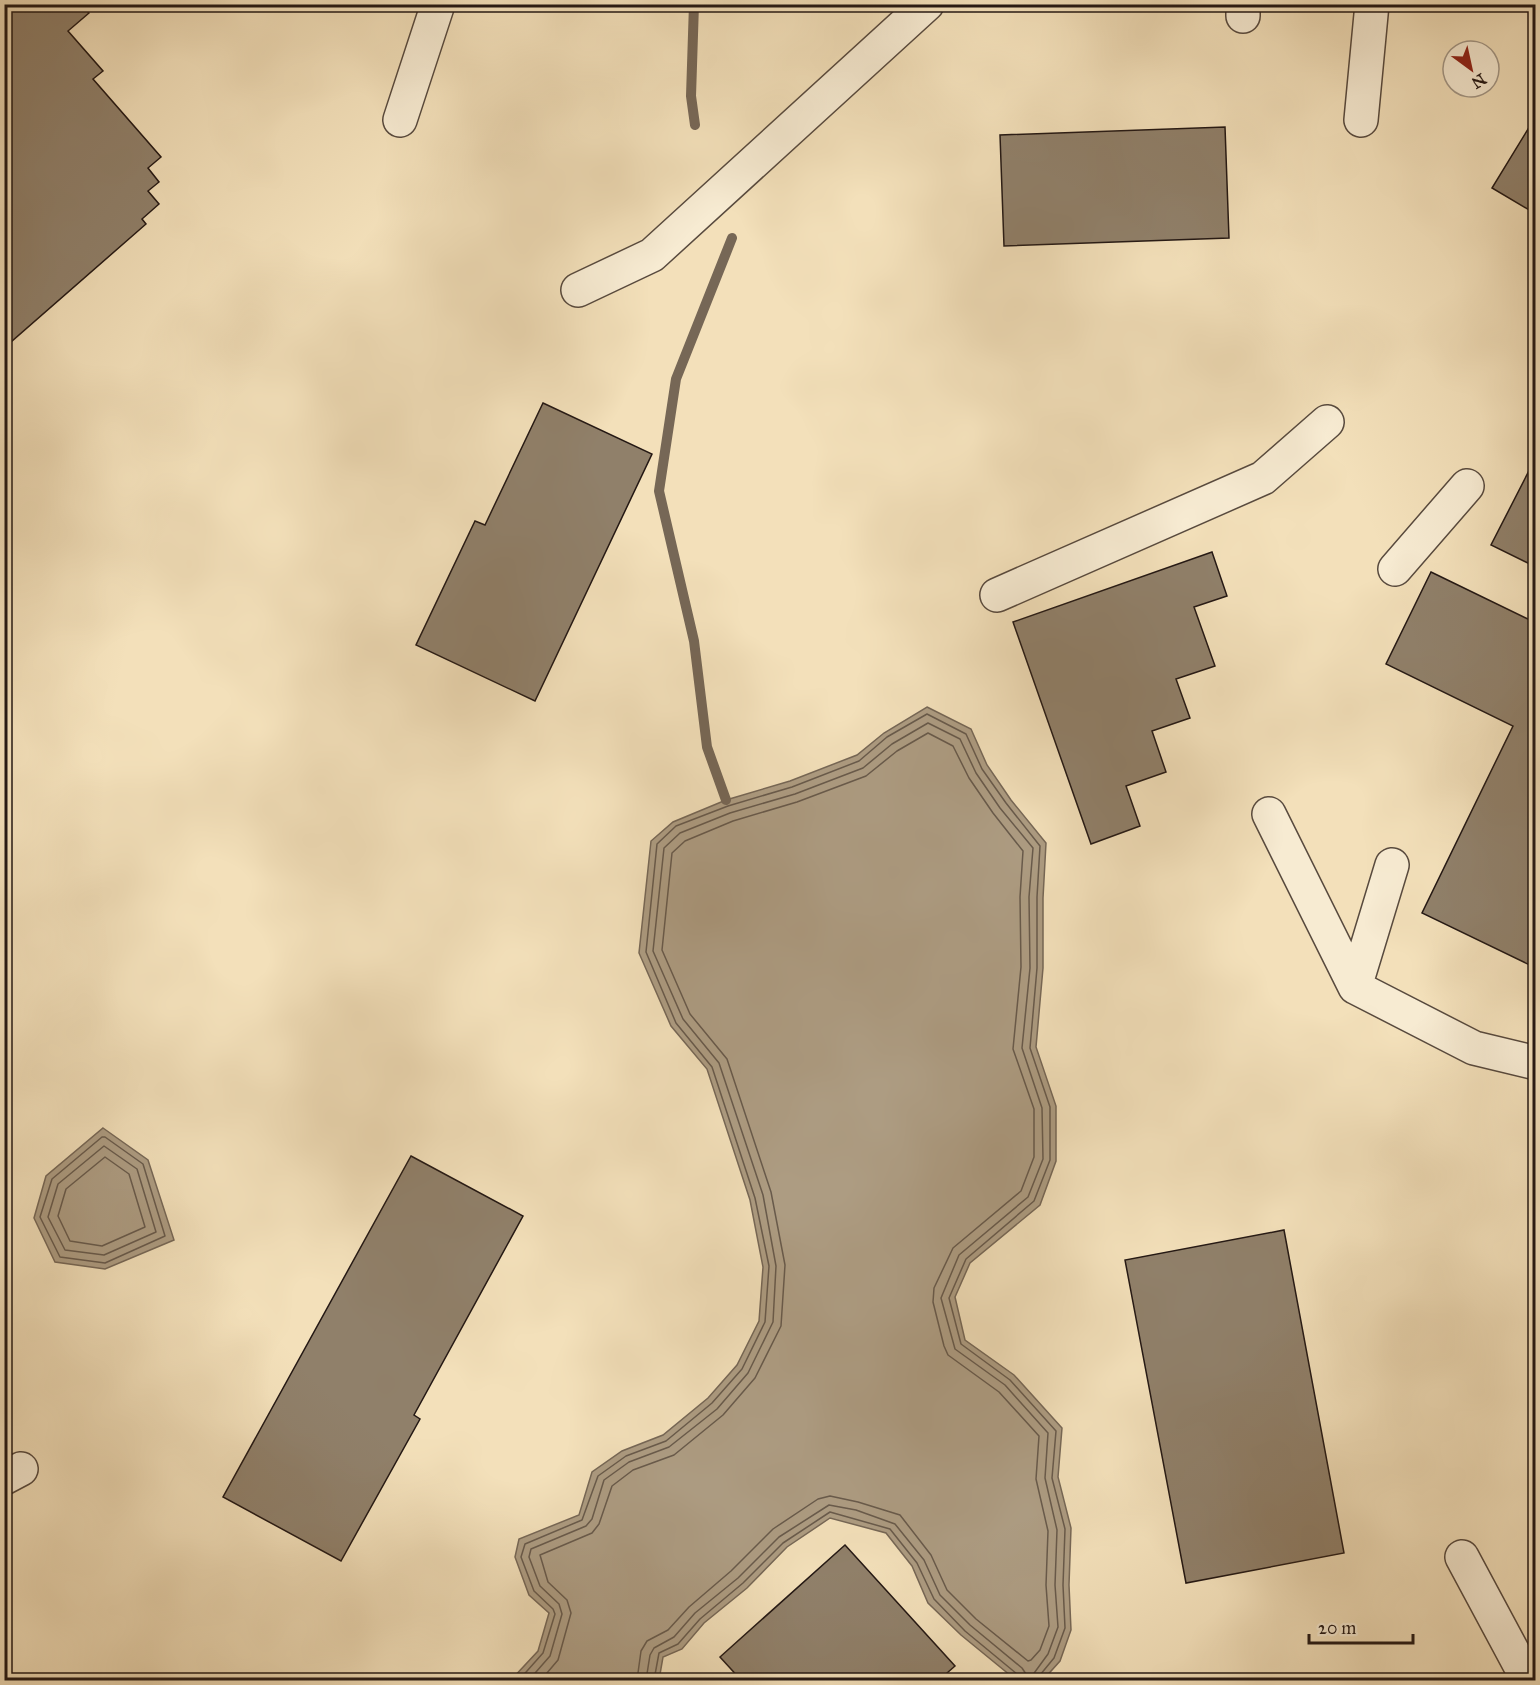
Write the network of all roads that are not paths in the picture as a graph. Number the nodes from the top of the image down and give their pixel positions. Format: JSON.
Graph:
{"nodes":[{"id":1,"x":438,"y":4,"type":"edge"},
{"id":2,"x":927,"y":4,"type":"edge"},
{"id":3,"x":1372,"y":4,"type":"edge"},
{"id":4,"x":400,"y":120,"type":"dead end"},
{"id":5,"x":1361,"y":120,"type":"dead end"},
{"id":6,"x":578,"y":290,"type":"dead end"},
{"id":7,"x":1326,"y":422,"type":"dead end"},
{"id":8,"x":1467,"y":486,"type":"dead end"},
{"id":9,"x":1395,"y":569,"type":"dead end"},
{"id":10,"x":997,"y":595,"type":"dead end"},
{"id":11,"x":1269,"y":814,"type":"dead end"},
{"id":12,"x":1392,"y":865,"type":"dead end"},
{"id":13,"x":1355,"y":987,"type":"junction"},
{"id":14,"x":1536,"y":1063,"type":"edge"},
{"id":15,"x":1462,"y":1557,"type":"dead end"},
{"id":16,"x":1528,"y":1680,"type":"edge"}],
"edges":[{"from":1,"to":4,"type":"lane"},
{"from":2,"to":6,"type":"lane"},
{"from":3,"to":5,"type":"lane"},
{"from":7,"to":10,"type":"lane"},
{"from":8,"to":9,"type":"lane"},
{"from":11,"to":13,"type":"lane"},
{"from":12,"to":13,"type":"lane"},
{"from":13,"to":14,"type":"lane"},
{"from":15,"to":16,"type":"lane"}]}
